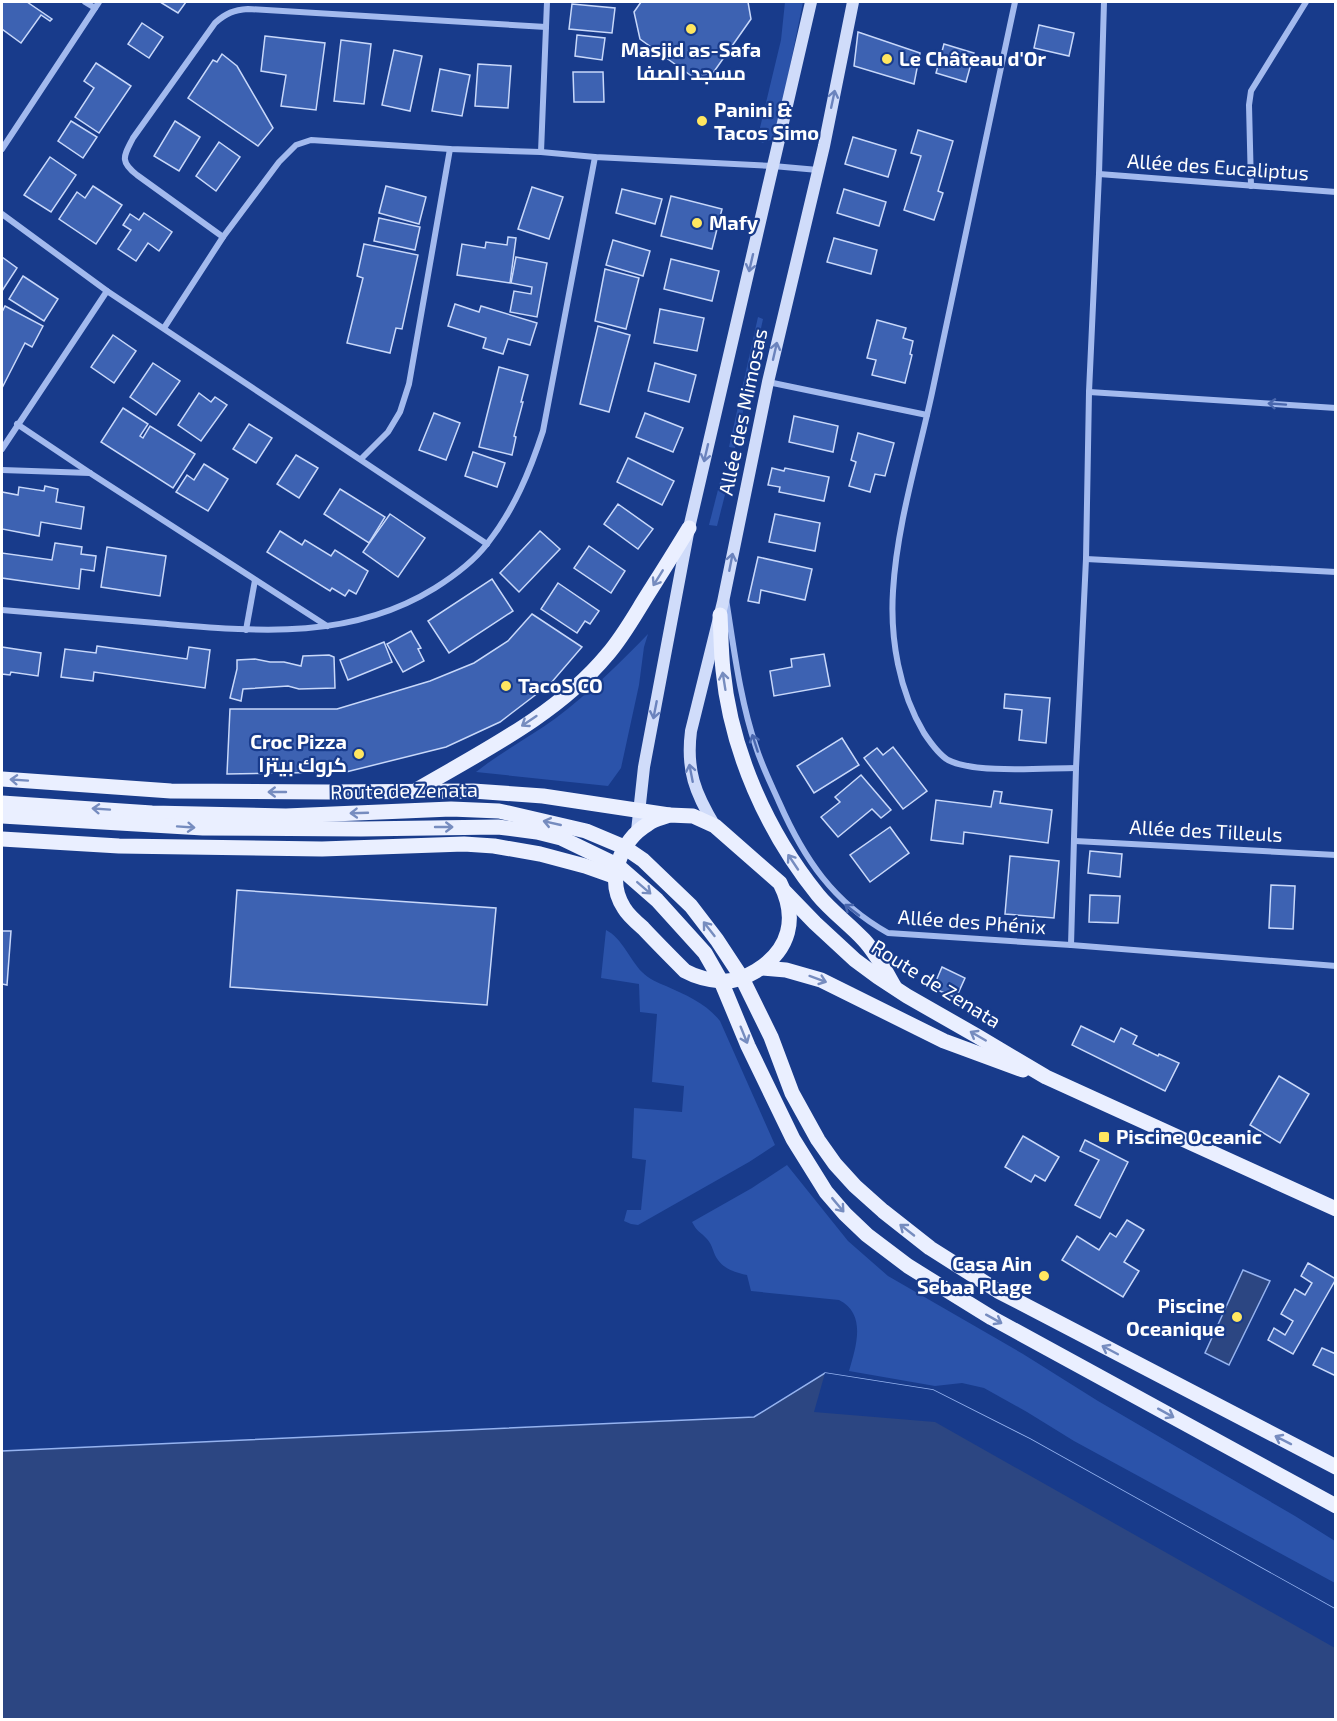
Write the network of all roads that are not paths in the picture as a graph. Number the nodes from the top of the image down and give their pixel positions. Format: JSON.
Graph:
{"nodes":[{"id":1,"x":85,"y":2,"type":"edge"},
{"id":2,"x":99,"y":2,"type":"edge"},
{"id":3,"x":547,"y":2,"type":"edge"},
{"id":4,"x":811,"y":2,"type":"edge"},
{"id":5,"x":854,"y":2,"type":"edge"},
{"id":6,"x":1015,"y":2,"type":"edge"},
{"id":7,"x":1104,"y":2,"type":"edge"},
{"id":8,"x":1306,"y":2,"type":"edge"},
{"id":9,"x":95,"y":8,"type":"junction"},
{"id":10,"x":546,"y":27,"type":"junction"},
{"id":11,"x":2,"y":149,"type":"edge"},
{"id":12,"x":450,"y":149,"type":"junction"},
{"id":13,"x":541,"y":152,"type":"junction"},
{"id":14,"x":595,"y":157,"type":"junction"},
{"id":15,"x":773,"y":166,"type":"junction"},
{"id":16,"x":818,"y":170,"type":"junction"},
{"id":17,"x":1099,"y":174,"type":"junction"},
{"id":18,"x":1251,"y":186,"type":"junction"},
{"id":19,"x":1335,"y":192,"type":"edge"},
{"id":20,"x":2,"y":214,"type":"edge"},
{"id":21,"x":223,"y":237,"type":"junction"},
{"id":22,"x":107,"y":291,"type":"junction"},
{"id":23,"x":164,"y":328,"type":"junction"},
{"id":24,"x":768,"y":382,"type":"junction"},
{"id":25,"x":1089,"y":392,"type":"junction"},
{"id":26,"x":1335,"y":408,"type":"edge"},
{"id":27,"x":927,"y":416,"type":"junction"},
{"id":28,"x":18,"y":424,"type":"junction"},
{"id":29,"x":2,"y":449,"type":"edge"},
{"id":30,"x":361,"y":459,"type":"junction"},
{"id":31,"x":2,"y":470,"type":"edge"},
{"id":32,"x":90,"y":473,"type":"junction"},
{"id":33,"x":689,"y":528,"type":"junction"},
{"id":34,"x":487,"y":544,"type":"junction"},
{"id":35,"x":1086,"y":559,"type":"junction"},
{"id":36,"x":1335,"y":572,"type":"edge"},
{"id":37,"x":255,"y":580,"type":"junction"},
{"id":38,"x":725,"y":592,"type":"junction"},
{"id":39,"x":2,"y":610,"type":"edge"},
{"id":40,"x":720,"y":615,"type":"junction"},
{"id":41,"x":327,"y":627,"type":"junction"},
{"id":42,"x":246,"y":630,"type":"junction"},
{"id":43,"x":1076,"y":768,"type":"junction"},
{"id":44,"x":2,"y":779,"type":"edge"},
{"id":45,"x":414,"y":791,"type":"junction"},
{"id":46,"x":2,"y":803,"type":"edge"},
{"id":47,"x":640,"y":811,"type":"junction"},
{"id":48,"x":669,"y":815,"type":"junction"},
{"id":49,"x":2,"y":816,"type":"edge"},
{"id":50,"x":715,"y":826,"type":"junction"},
{"id":51,"x":638,"y":831,"type":"junction"},
{"id":52,"x":2,"y":839,"type":"edge"},
{"id":53,"x":1075,"y":841,"type":"junction"},
{"id":54,"x":624,"y":847,"type":"junction"},
{"id":55,"x":1335,"y":855,"type":"edge"},
{"id":56,"x":616,"y":871,"type":"junction"},
{"id":57,"x":785,"y":892,"type":"junction"},
{"id":58,"x":1071,"y":945,"type":"junction"},
{"id":59,"x":1335,"y":966,"type":"edge"},
{"id":60,"x":761,"y":968,"type":"junction"},
{"id":61,"x":742,"y":978,"type":"junction"},
{"id":62,"x":722,"y":981,"type":"junction"},
{"id":63,"x":895,"y":988,"type":"junction"},
{"id":64,"x":1046,"y":1077,"type":"junction"},
{"id":65,"x":1335,"y":1209,"type":"edge"},
{"id":66,"x":1335,"y":1467,"type":"edge"},
{"id":67,"x":1335,"y":1506,"type":"edge"}],
"edges":[{"from":1,"to":9,"type":"street"},
{"from":2,"to":9,"type":"street"},
{"from":3,"to":10,"type":"street"},
{"from":4,"to":15,"type":"main road","name":"Allée des Mimosas"},
{"from":16,"to":5,"type":"main road","name":"Allée des Mimosas","one_way":true},
{"from":6,"to":27,"type":"street"},
{"from":7,"to":17,"type":"street"},
{"from":8,"to":18,"type":"street"},
{"from":9,"to":11,"type":"street"},
{"from":10,"to":13,"type":"street"},
{"from":10,"to":21,"type":"street"},
{"from":12,"to":13,"type":"street"},
{"from":12,"to":21,"type":"street"},
{"from":12,"to":30,"type":"street"},
{"from":13,"to":14,"type":"street"},
{"from":14,"to":15,"type":"street"},
{"from":14,"to":34,"type":"street"},
{"from":15,"to":16,"type":"street"},
{"from":15,"to":33,"type":"main road","name":"Allée des Mimosas","one_way":true},
{"from":24,"to":16,"type":"main road","name":"Allée des Mimosas","one_way":true},
{"from":17,"to":18,"type":"street","name":"Allée des Eucaliptus"},
{"from":17,"to":25,"type":"street"},
{"from":18,"to":19,"type":"street","name":"Allée des Eucaliptus"},
{"from":20,"to":22,"type":"street"},
{"from":21,"to":23,"type":"street"},
{"from":22,"to":23,"type":"street"},
{"from":22,"to":28,"type":"street"},
{"from":23,"to":30,"type":"street"},
{"from":24,"to":27,"type":"street"},
{"from":38,"to":24,"type":"main road","name":"Allée des Mimosas","one_way":true},
{"from":26,"to":25,"type":"street","one_way":true},
{"from":25,"to":35,"type":"street"},
{"from":27,"to":43,"type":"street"},
{"from":28,"to":29,"type":"street"},
{"from":28,"to":32,"type":"street"},
{"from":30,"to":34,"type":"street"},
{"from":31,"to":32,"type":"street"},
{"from":32,"to":37,"type":"street"},
{"from":33,"to":45,"type":"main road","one_way":true},
{"from":33,"to":47,"type":"main road","name":"Allée des Mimosas","one_way":true},
{"from":34,"to":41,"type":"street"},
{"from":35,"to":36,"type":"street"},
{"from":35,"to":43,"type":"street"},
{"from":37,"to":41,"type":"street"},
{"from":37,"to":42,"type":"street"},
{"from":38,"to":40,"type":"main road","name":"Allée des Mimosas"},
{"from":58,"to":38,"type":"street","name":"Allée des Phénix","one_way":true},
{"from":39,"to":42,"type":"street"},
{"from":50,"to":40,"type":"main road","name":"Allée des Mimosas","one_way":true},
{"from":63,"to":40,"type":"main road","one_way":true},
{"from":41,"to":42,"type":"street"},
{"from":43,"to":53,"type":"street"},
{"from":45,"to":44,"type":"main road","name":"Route de Zenata","one_way":true},
{"from":45,"to":47,"type":"main road","name":"Route de Zenata"},
{"from":54,"to":46,"type":"main road","name":"Route de Zenata","one_way":true},
{"from":47,"to":48,"type":"main road","name":"Route de Zenata"},
{"from":47,"to":51,"type":"main road","name":"Allée des Mimosas"},
{"from":48,"to":50,"type":"main road","name":"Route de Zenata"},
{"from":48,"to":51,"type":"main road"},
{"from":49,"to":56,"type":"main road","name":"Route de Zenata","one_way":true},
{"from":50,"to":57,"type":"main road","name":"Route de Zenata"},
{"from":51,"to":54,"type":"main road"},
{"from":52,"to":56,"type":"main road","name":"Route de Zenata"},
{"from":53,"to":55,"type":"street","name":"Allée des Tilleuls"},
{"from":53,"to":58,"type":"street"},
{"from":54,"to":56,"type":"main road"},
{"from":61,"to":54,"type":"main road","name":"Route de Zenata","one_way":true},
{"from":56,"to":62,"type":"main road","name":"Route de Zenata","one_way":true},
{"from":56,"to":62,"type":"main road"},
{"from":57,"to":60,"type":"main road"},
{"from":57,"to":63,"type":"main road","name":"Route de Zenata"},
{"from":58,"to":59,"type":"street","name":"Allée des Phénix"},
{"from":60,"to":61,"type":"main road"},
{"from":60,"to":64,"type":"main road","name":"Route de Zenata","one_way":true},
{"from":61,"to":62,"type":"main road"},
{"from":66,"to":61,"type":"main road","name":"Route de Zenata","one_way":true},
{"from":62,"to":67,"type":"main road","name":"Route de Zenata","one_way":true},
{"from":64,"to":63,"type":"main road","name":"Route de Zenata","one_way":true},
{"from":64,"to":65,"type":"main road","name":"Route de Zenata"}]}
